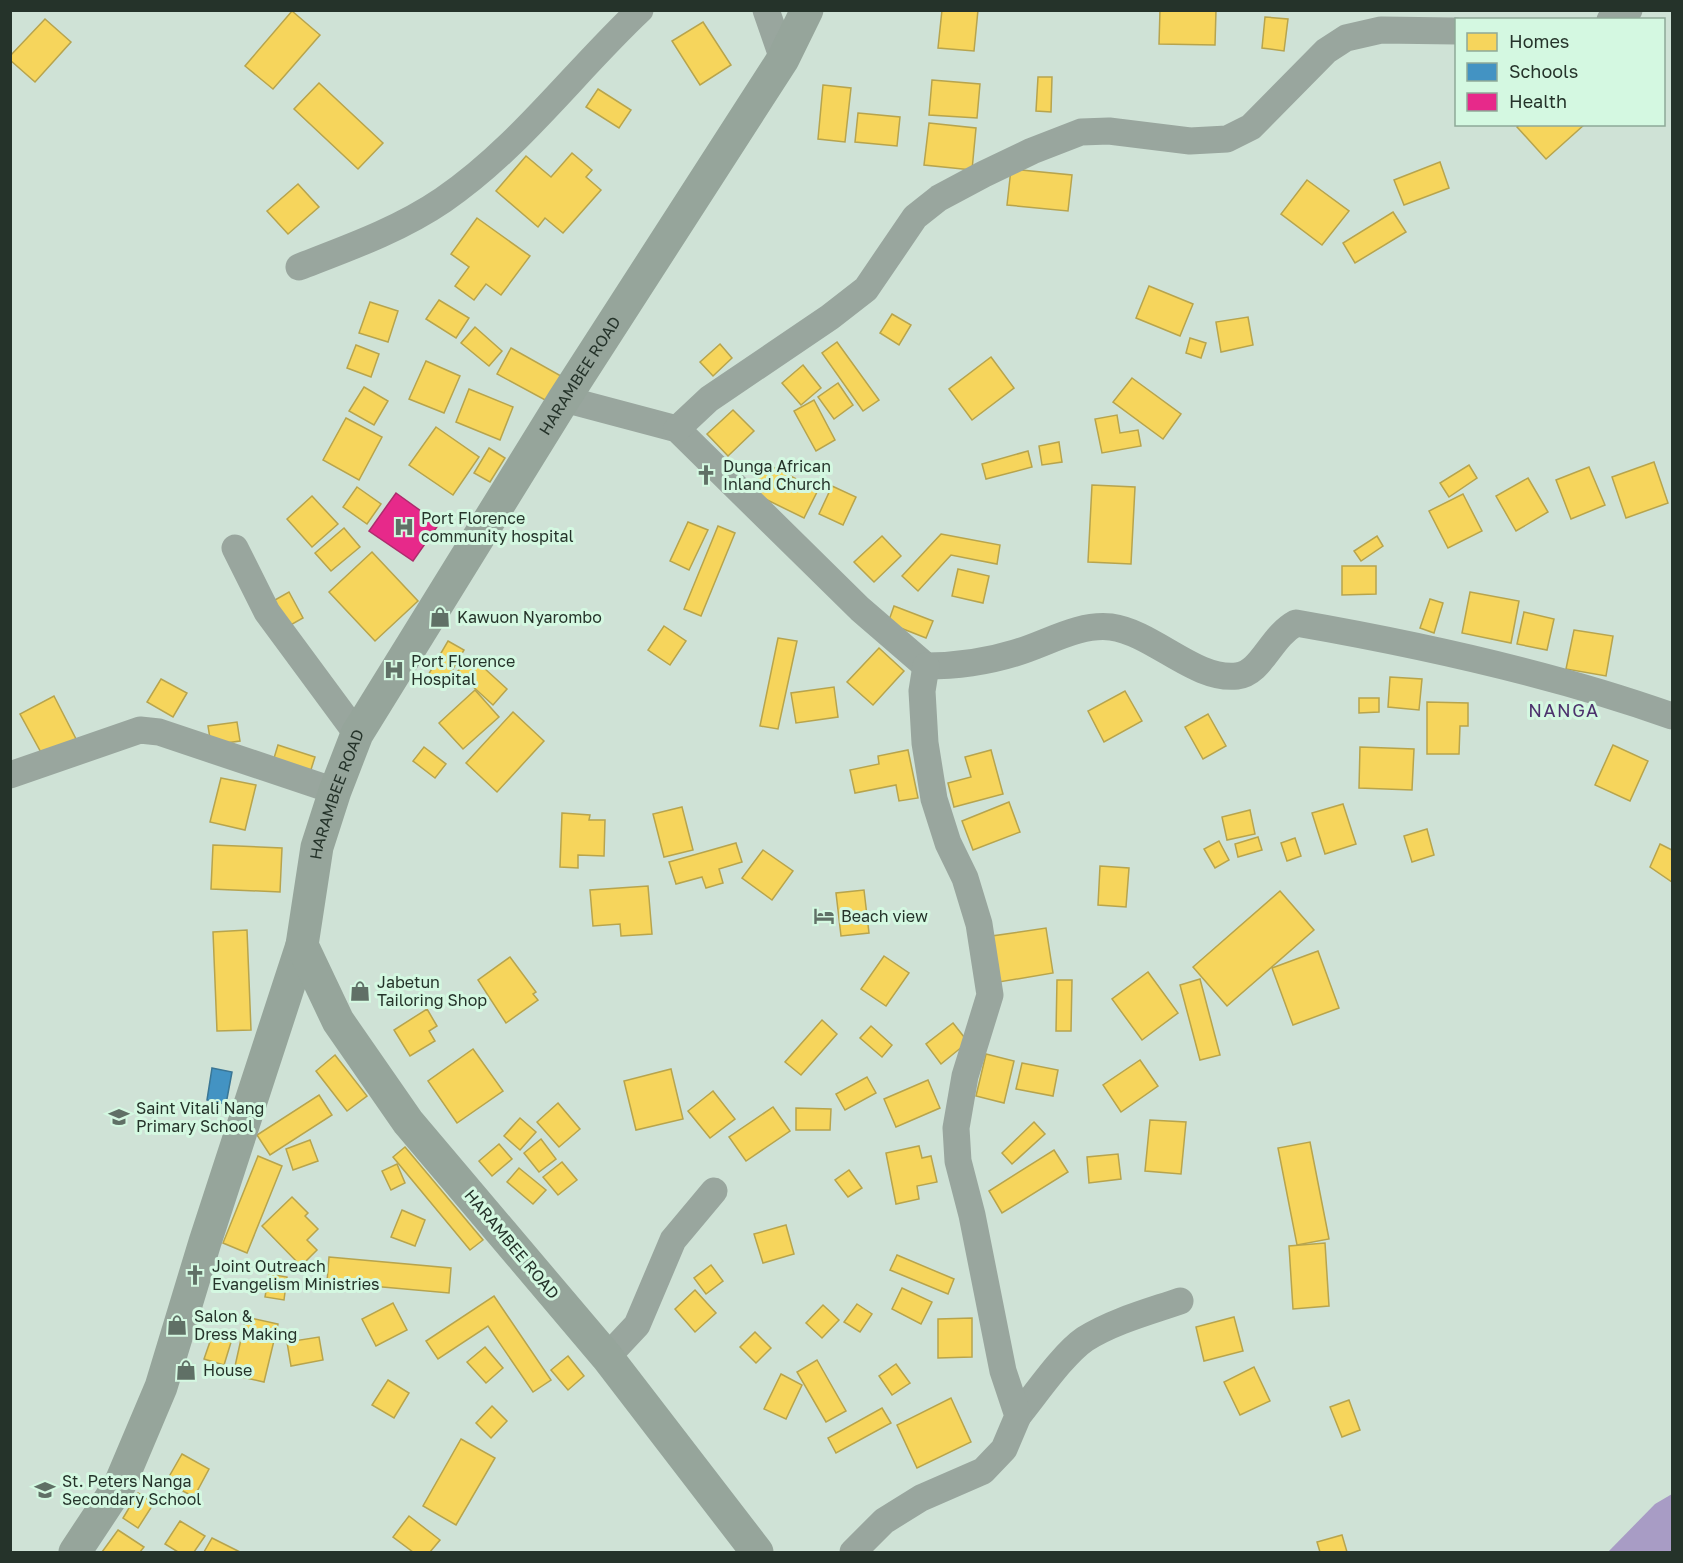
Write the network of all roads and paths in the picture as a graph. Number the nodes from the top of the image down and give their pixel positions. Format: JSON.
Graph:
{"nodes":[{"id":1,"x":640,"y":10,"type":"edge"},
{"id":2,"x":766,"y":10,"type":"edge"},
{"id":3,"x":807,"y":10,"type":"edge"},
{"id":4,"x":1629,"y":10,"type":"edge"},
{"id":5,"x":1614,"y":18,"type":"edge"},
{"id":6,"x":1455,"y":32,"type":"edge"},
{"id":7,"x":783,"y":58,"type":"junction"},
{"id":8,"x":299,"y":267,"type":"dead end"},
{"id":9,"x":564,"y":399,"type":"junction"},
{"id":10,"x":677,"y":429,"type":"junction"},
{"id":11,"x":235,"y":548,"type":"dead end"},
{"id":12,"x":926,"y":666,"type":"junction"},
{"id":13,"x":1672,"y":716,"type":"edge"},
{"id":14,"x":357,"y":734,"type":"junction"},
{"id":15,"x":10,"y":775,"type":"edge"},
{"id":16,"x":335,"y":791,"type":"junction"},
{"id":17,"x":302,"y":945,"type":"junction"},
{"id":18,"x":714,"y":1191,"type":"dead end"},
{"id":19,"x":1180,"y":1301,"type":"dead end"},
{"id":20,"x":607,"y":1357,"type":"junction"},
{"id":21,"x":1018,"y":1416,"type":"junction"},
{"id":22,"x":75,"y":1552,"type":"edge"},
{"id":23,"x":757,"y":1552,"type":"edge"},
{"id":24,"x":853,"y":1552,"type":"edge"}],
"edges":[{"from":1,"to":8,"type":"street"},
{"from":2,"to":7,"type":"street"},
{"from":3,"to":7,"type":"main road","name":"HARAMBEE ROAD"},
{"from":4,"to":5,"type":"street"},
{"from":6,"to":10,"type":"street"},
{"from":7,"to":9,"type":"main road","name":"HARAMBEE ROAD"},
{"from":9,"to":10,"type":"street"},
{"from":9,"to":14,"type":"main road","name":"HARAMBEE ROAD"},
{"from":10,"to":12,"type":"street"},
{"from":11,"to":14,"type":"street"},
{"from":12,"to":13,"type":"street"},
{"from":12,"to":21,"type":"street"},
{"from":14,"to":16,"type":"main road","name":"HARAMBEE ROAD"},
{"from":15,"to":16,"type":"street"},
{"from":16,"to":17,"type":"main road","name":"HARAMBEE ROAD"},
{"from":17,"to":20,"type":"main road","name":"HARAMBEE ROAD"},
{"from":17,"to":22,"type":"main road"},
{"from":18,"to":20,"type":"street"},
{"from":19,"to":21,"type":"street"},
{"from":20,"to":23,"type":"main road","name":"HARAMBEE ROAD"},
{"from":21,"to":24,"type":"street"}]}
